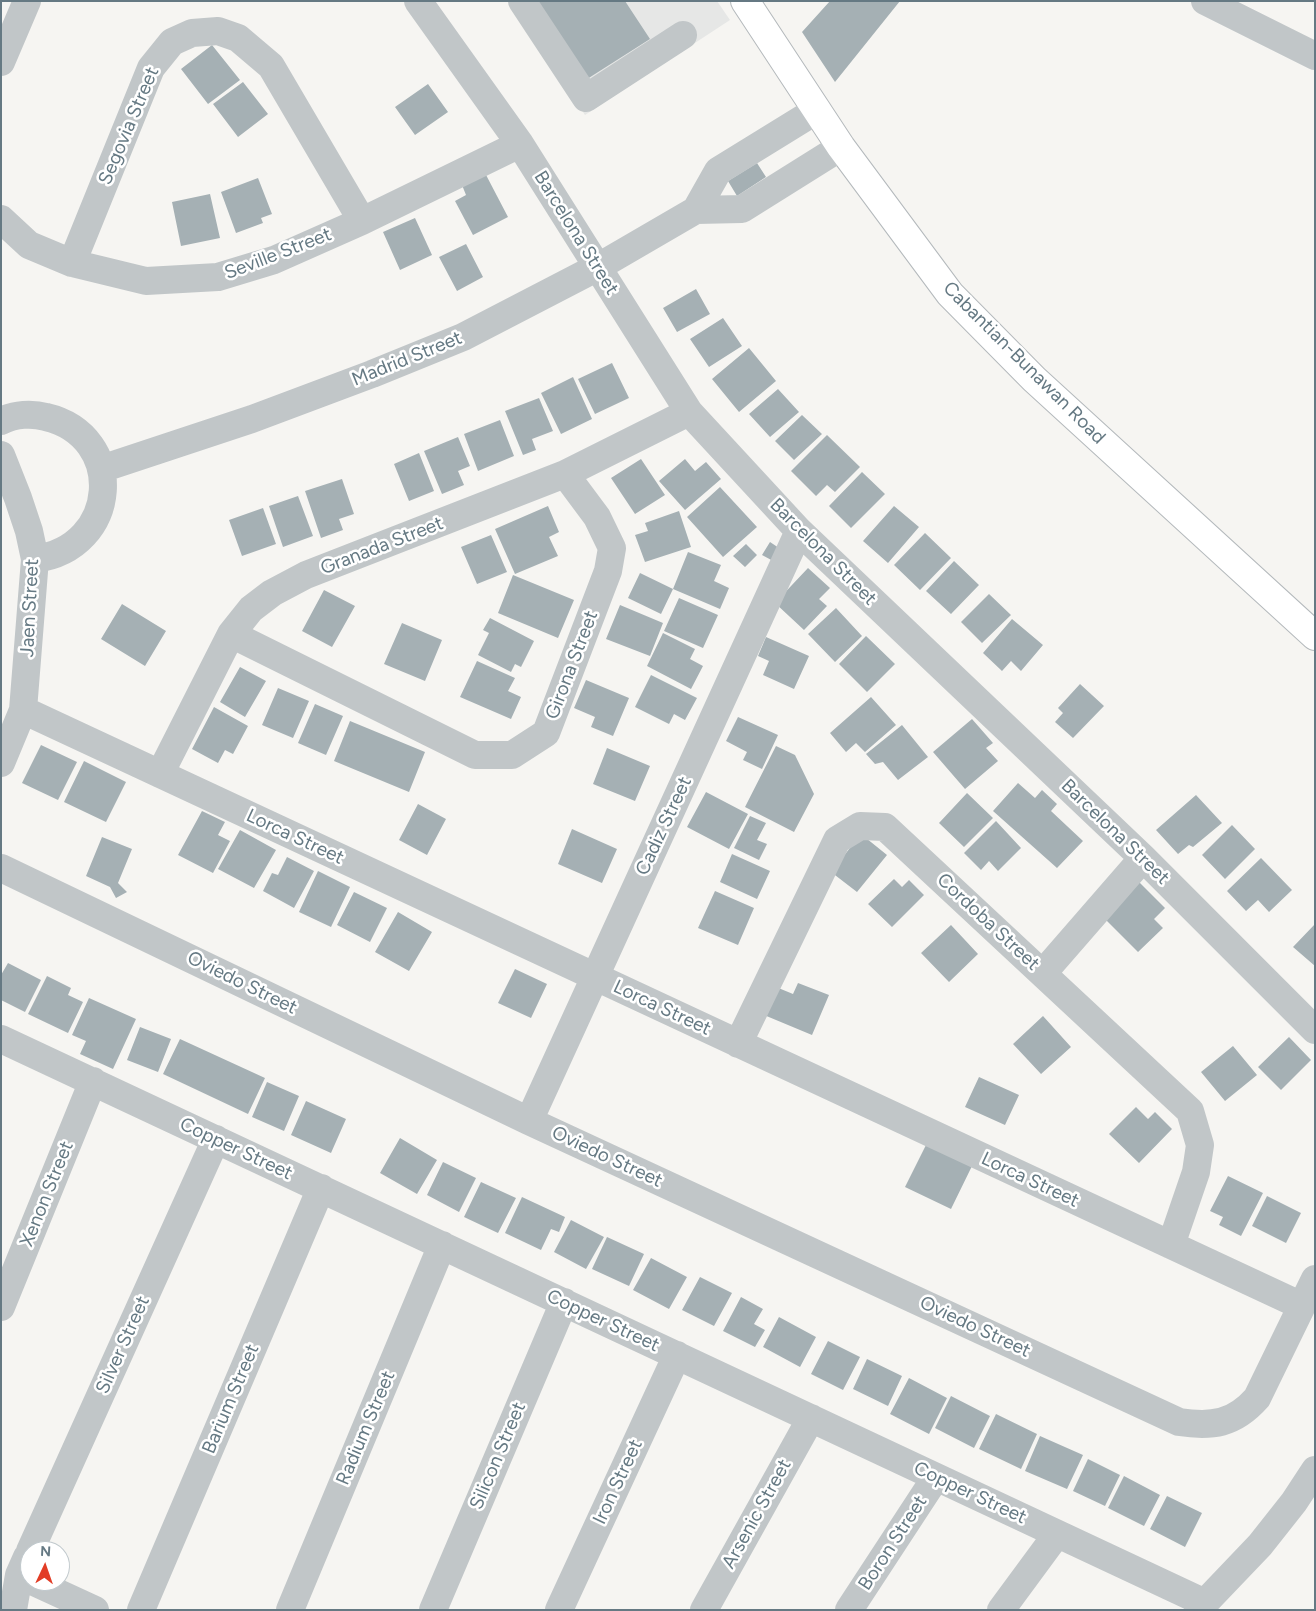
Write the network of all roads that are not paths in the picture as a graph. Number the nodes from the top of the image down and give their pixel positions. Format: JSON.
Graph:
{"nodes":[{"id":1,"x":28,"y":1,"type":"edge"},
{"id":2,"x":418,"y":1,"type":"edge"},
{"id":3,"x":522,"y":1,"type":"edge"},
{"id":4,"x":745,"y":1,"type":"edge"},
{"id":5,"x":1205,"y":1,"type":"edge"},
{"id":6,"x":683,"y":35,"type":"dead end"},
{"id":7,"x":1315,"y":56,"type":"edge"},
{"id":8,"x":1,"y":62,"type":"edge"},
{"id":9,"x":816,"y":110,"type":"junction"},
{"id":10,"x":520,"y":144,"type":"junction"},
{"id":11,"x":841,"y":147,"type":"junction"},
{"id":12,"x":696,"y":210,"type":"junction"},
{"id":13,"x":1,"y":219,"type":"edge"},
{"id":14,"x":362,"y":221,"type":"junction"},
{"id":15,"x":72,"y":263,"type":"junction"},
{"id":16,"x":598,"y":267,"type":"junction"},
{"id":17,"x":689,"y":412,"type":"junction"},
{"id":18,"x":1,"y":421,"type":"edge"},
{"id":19,"x":1,"y":455,"type":"edge"},
{"id":20,"x":101,"y":469,"type":"junction"},
{"id":21,"x":565,"y":474,"type":"junction"},
{"id":22,"x":799,"y":531,"type":"junction"},
{"id":23,"x":35,"y":559,"type":"junction"},
{"id":24,"x":231,"y":634,"type":"junction"},
{"id":25,"x":1315,"y":636,"type":"edge"},
{"id":26,"x":24,"y":710,"type":"junction"},
{"id":27,"x":1,"y":763,"type":"edge"},
{"id":28,"x":160,"y":774,"type":"junction"},
{"id":29,"x":1143,"y":858,"type":"junction"},
{"id":30,"x":1,"y":868,"type":"edge"},
{"id":31,"x":1043,"y":973,"type":"junction"},
{"id":32,"x":594,"y":977,"type":"junction"},
{"id":33,"x":1315,"y":1030,"type":"edge"},
{"id":34,"x":1,"y":1039,"type":"edge"},
{"id":35,"x":738,"y":1044,"type":"junction"},
{"id":36,"x":93,"y":1082,"type":"junction"},
{"id":37,"x":529,"y":1121,"type":"junction"},
{"id":38,"x":216,"y":1139,"type":"junction"},
{"id":39,"x":320,"y":1188,"type":"junction"},
{"id":40,"x":442,"y":1245,"type":"junction"},
{"id":41,"x":1171,"y":1246,"type":"junction"},
{"id":42,"x":1315,"y":1279,"type":"edge"},
{"id":43,"x":564,"y":1302,"type":"junction"},
{"id":44,"x":1302,"y":1306,"type":"junction"},
{"id":45,"x":1,"y":1307,"type":"edge"},
{"id":46,"x":677,"y":1355,"type":"junction"},
{"id":47,"x":811,"y":1418,"type":"junction"},
{"id":48,"x":1315,"y":1470,"type":"edge"},
{"id":49,"x":936,"y":1477,"type":"junction"},
{"id":50,"x":1057,"y":1534,"type":"junction"},
{"id":51,"x":36,"y":1541,"type":"edge"},
{"id":52,"x":20,"y":1583,"type":"edge"},
{"id":53,"x":64,"y":1591,"type":"edge"},
{"id":54,"x":1202,"y":1606,"type":"edge"},
{"id":55,"x":13,"y":1610,"type":"edge"},
{"id":56,"x":95,"y":1610,"type":"edge"},
{"id":57,"x":141,"y":1610,"type":"edge"},
{"id":58,"x":290,"y":1610,"type":"edge"},
{"id":59,"x":433,"y":1610,"type":"edge"},
{"id":60,"x":559,"y":1610,"type":"edge"},
{"id":61,"x":704,"y":1610,"type":"edge"},
{"id":62,"x":849,"y":1610,"type":"edge"},
{"id":63,"x":1001,"y":1610,"type":"edge"}],
"edges":[{"from":1,"to":8,"type":"street"},
{"from":2,"to":10,"type":"street","name":"Barcelona Street"},
{"from":3,"to":6,"type":"street"},
{"from":4,"to":9,"type":"main road","name":"Cabantian-Bunawan Road"},
{"from":5,"to":7,"type":"street"},
{"from":9,"to":11,"type":"main road","name":"Cabantian-Bunawan Road"},
{"from":9,"to":12,"type":"street"},
{"from":10,"to":14,"type":"street","name":"Seville Street"},
{"from":10,"to":16,"type":"street","name":"Barcelona Street"},
{"from":11,"to":12,"type":"street","name":"Madrid Street"},
{"from":11,"to":25,"type":"main road","name":"Cabantian-Bunawan Road"},
{"from":12,"to":16,"type":"street","name":"Madrid Street"},
{"from":13,"to":15,"type":"street","name":"Seville Street"},
{"from":14,"to":15,"type":"street","name":"Seville Street"},
{"from":14,"to":15,"type":"street","name":"Segovia Street"},
{"from":16,"to":17,"type":"street","name":"Barcelona Street"},
{"from":16,"to":20,"type":"street","name":"Madrid Street"},
{"from":17,"to":21,"type":"street","name":"Granada Street"},
{"from":17,"to":22,"type":"street","name":"Barcelona Street"},
{"from":18,"to":20,"type":"street"},
{"from":19,"to":23,"type":"street","name":"Jaen Street"},
{"from":20,"to":23,"type":"street"},
{"from":21,"to":24,"type":"street","name":"Granada Street"},
{"from":21,"to":24,"type":"street","name":"Girona Street"},
{"from":22,"to":29,"type":"street","name":"Barcelona Street"},
{"from":22,"to":32,"type":"street","name":"Cadiz Street"},
{"from":23,"to":26,"type":"street","name":"Jaen Street"},
{"from":24,"to":28,"type":"street","name":"Granada Street"},
{"from":26,"to":27,"type":"street","name":"Jaen Street"},
{"from":26,"to":28,"type":"street","name":"Lorca Street"},
{"from":28,"to":32,"type":"street","name":"Lorca Street"},
{"from":29,"to":31,"type":"street"},
{"from":29,"to":33,"type":"street","name":"Barcelona Street"},
{"from":30,"to":37,"type":"street","name":"Oviedo Street"},
{"from":31,"to":35,"type":"street","name":"Cordoba Street"},
{"from":31,"to":41,"type":"street","name":"Cordoba Street"},
{"from":32,"to":35,"type":"street","name":"Lorca Street"},
{"from":32,"to":37,"type":"street","name":"Cadiz Street"},
{"from":34,"to":36,"type":"street","name":"Copper Street"},
{"from":35,"to":41,"type":"street","name":"Lorca Street"},
{"from":36,"to":38,"type":"street","name":"Copper Street"},
{"from":36,"to":45,"type":"street","name":"Xenon Street"},
{"from":37,"to":44,"type":"street","name":"Oviedo Street"},
{"from":38,"to":39,"type":"street","name":"Copper Street"},
{"from":38,"to":51,"type":"street","name":"Silver Street"},
{"from":39,"to":40,"type":"street","name":"Copper Street"},
{"from":39,"to":57,"type":"street","name":"Barium Street"},
{"from":40,"to":43,"type":"street","name":"Copper Street"},
{"from":40,"to":58,"type":"street","name":"Radium Street"},
{"from":41,"to":44,"type":"street","name":"Lorca Street"},
{"from":42,"to":44,"type":"street"},
{"from":43,"to":46,"type":"street","name":"Copper Street"},
{"from":43,"to":59,"type":"street","name":"Silicon Street"},
{"from":46,"to":47,"type":"street","name":"Copper Street"},
{"from":46,"to":60,"type":"street","name":"Iron Street"},
{"from":47,"to":49,"type":"street","name":"Copper Street"},
{"from":47,"to":61,"type":"street","name":"Arsenic Street"},
{"from":48,"to":54,"type":"street"},
{"from":49,"to":50,"type":"street","name":"Copper Street"},
{"from":49,"to":62,"type":"street","name":"Boron Street"},
{"from":50,"to":54,"type":"street","name":"Copper Street"},
{"from":50,"to":63,"type":"street"},
{"from":52,"to":55,"type":"street","name":"Silver Street"},
{"from":53,"to":56,"type":"street"}]}
